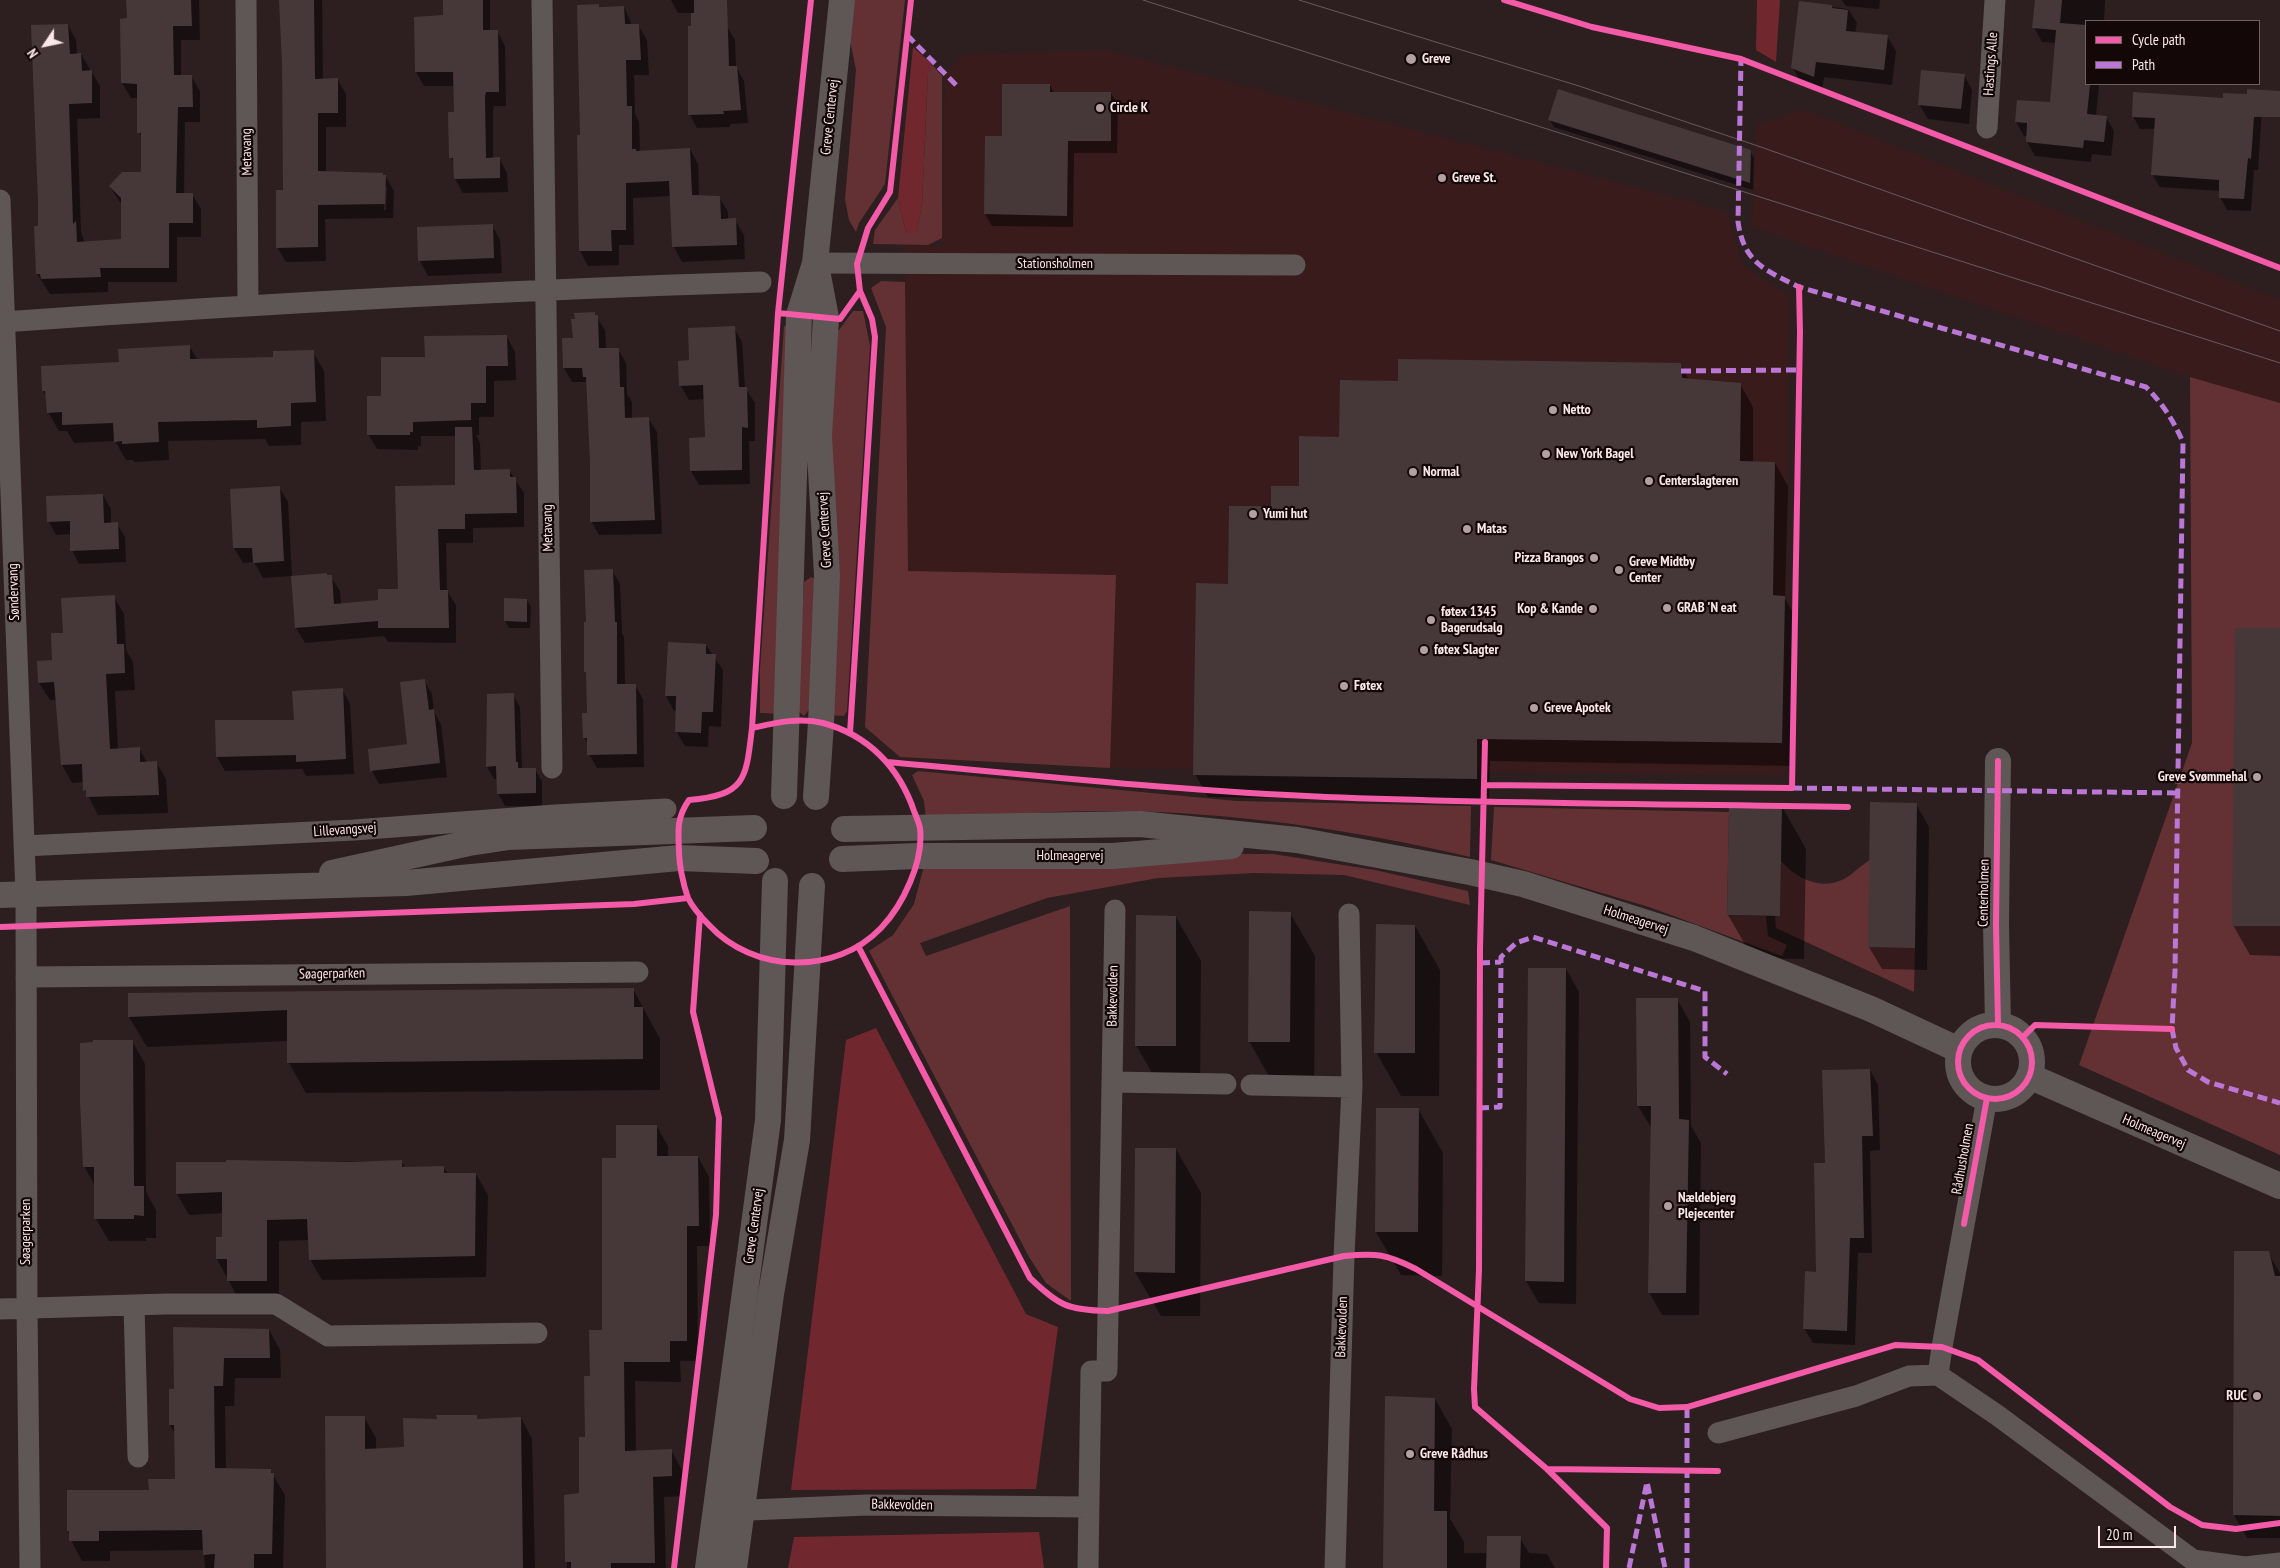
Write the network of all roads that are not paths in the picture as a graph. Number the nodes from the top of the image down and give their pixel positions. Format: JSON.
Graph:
{"nodes":[{"id":1,"x":246,"y":0,"type":"edge"},
{"id":2,"x":542,"y":0,"type":"edge"},
{"id":3,"x":842,"y":0,"type":"edge"},
{"id":4,"x":1995,"y":0,"type":"edge"},
{"id":5,"x":1987,"y":128,"type":"dead end"},
{"id":6,"x":0,"y":200,"type":"edge"},
{"id":7,"x":815,"y":263,"type":"junction"},
{"id":8,"x":1295,"y":265,"type":"dead end"},
{"id":9,"x":762,"y":282,"type":"dead end"},
{"id":10,"x":544,"y":289,"type":"junction"},
{"id":11,"x":248,"y":304,"type":"junction"},
{"id":12,"x":3,"y":322,"type":"junction"},
{"id":13,"x":5,"y":505,"type":"edge"},
{"id":14,"x":1998,"y":761,"type":"dead end"},
{"id":15,"x":552,"y":768,"type":"dead end"},
{"id":16,"x":784,"y":796,"type":"junction"},
{"id":17,"x":816,"y":797,"type":"junction"},
{"id":18,"x":666,"y":809,"type":"dead end"},
{"id":19,"x":754,"y":828,"type":"junction"},
{"id":20,"x":844,"y":829,"type":"junction"},
{"id":21,"x":1297,"y":840,"type":"junction"},
{"id":22,"x":24,"y":846,"type":"junction"},
{"id":23,"x":842,"y":859,"type":"junction"},
{"id":24,"x":756,"y":861,"type":"junction"},
{"id":25,"x":775,"y":881,"type":"junction"},
{"id":26,"x":265,"y":886,"type":"junction"},
{"id":27,"x":812,"y":886,"type":"junction"},
{"id":28,"x":0,"y":895,"type":"edge"},
{"id":29,"x":26,"y":895,"type":"junction"},
{"id":30,"x":1115,"y":910,"type":"dead end"},
{"id":31,"x":1349,"y":914,"type":"dead end"},
{"id":32,"x":638,"y":972,"type":"dead end"},
{"id":33,"x":26,"y":977,"type":"junction"},
{"id":34,"x":1998,"y":1025,"type":"junction"},
{"id":35,"x":1959,"y":1050,"type":"junction"},
{"id":36,"x":2029,"y":1076,"type":"junction"},
{"id":37,"x":1112,"y":1082,"type":"junction"},
{"id":38,"x":1226,"y":1084,"type":"dead end"},
{"id":39,"x":1251,"y":1084,"type":"dead end"},
{"id":40,"x":1352,"y":1087,"type":"junction"},
{"id":41,"x":1987,"y":1098,"type":"junction"},
{"id":42,"x":2280,"y":1186,"type":"edge"},
{"id":43,"x":134,"y":1305,"type":"junction"},
{"id":44,"x":26,"y":1307,"type":"junction"},
{"id":45,"x":0,"y":1309,"type":"edge"},
{"id":46,"x":537,"y":1333,"type":"dead end"},
{"id":47,"x":1938,"y":1375,"type":"junction"},
{"id":48,"x":1718,"y":1433,"type":"dead end"},
{"id":49,"x":138,"y":1457,"type":"dead end"},
{"id":50,"x":1089,"y":1507,"type":"junction"},
{"id":51,"x":716,"y":1511,"type":"junction"},
{"id":52,"x":743,"y":1511,"type":"junction"},
{"id":53,"x":2280,"y":1563,"type":"edge"},
{"id":54,"x":30,"y":1568,"type":"edge"},
{"id":55,"x":708,"y":1568,"type":"edge"},
{"id":56,"x":734,"y":1568,"type":"edge"},
{"id":57,"x":1088,"y":1568,"type":"edge"},
{"id":58,"x":1335,"y":1568,"type":"edge"}],
"edges":[{"from":1,"to":11,"type":"street","name":"Metavang"},
{"from":2,"to":10,"type":"street","name":"Metavang"},
{"from":3,"to":7,"type":"street","name":"Greve Centervej"},
{"from":4,"to":5,"type":"street","name":"Hastings Alle"},
{"from":6,"to":12,"type":"street","name":"Søndervang"},
{"from":7,"to":8,"type":"street","name":"Stationsholmen"},
{"from":7,"to":16,"type":"street","name":"Greve Centervej"},
{"from":7,"to":17,"type":"street","name":"Greve Centervej"},
{"from":9,"to":10,"type":"street"},
{"from":10,"to":11,"type":"street"},
{"from":10,"to":15,"type":"street","name":"Metavang"},
{"from":11,"to":12,"type":"street"},
{"from":12,"to":13,"type":"street","name":"Søndervang"},
{"from":13,"to":22,"type":"street","name":"Søndervang"},
{"from":14,"to":34,"type":"street","name":"Centerholmen"},
{"from":16,"to":17,"type":"street"},
{"from":16,"to":19,"type":"street"},
{"from":17,"to":20,"type":"street"},
{"from":18,"to":22,"type":"street","name":"Lillevangsvej"},
{"from":19,"to":24,"type":"street"},
{"from":19,"to":26,"type":"street"},
{"from":20,"to":21,"type":"street","name":"Holmeagervej"},
{"from":20,"to":23,"type":"street"},
{"from":21,"to":23,"type":"street","name":"Holmeagervej"},
{"from":21,"to":35,"type":"street","name":"Holmeagervej"},
{"from":22,"to":29,"type":"street","name":"Søndervang"},
{"from":23,"to":27,"type":"street"},
{"from":24,"to":25,"type":"street"},
{"from":24,"to":26,"type":"street"},
{"from":25,"to":27,"type":"street"},
{"from":25,"to":51,"type":"street","name":"Greve Centervej"},
{"from":26,"to":29,"type":"street"},
{"from":27,"to":52,"type":"street","name":"Greve Centervej"},
{"from":28,"to":29,"type":"street"},
{"from":29,"to":33,"type":"street","name":"Søagerparken"},
{"from":30,"to":37,"type":"street","name":"Bakkevolden"},
{"from":31,"to":40,"type":"street","name":"Bakkevolden"},
{"from":32,"to":33,"type":"street","name":"Søagerparken"},
{"from":33,"to":44,"type":"street","name":"Søagerparken"},
{"from":34,"to":35,"type":"street"},
{"from":34,"to":36,"type":"street"},
{"from":35,"to":41,"type":"street"},
{"from":36,"to":41,"type":"street"},
{"from":36,"to":42,"type":"street","name":"Holmeagervej"},
{"from":37,"to":38,"type":"street"},
{"from":37,"to":50,"type":"street","name":"Bakkevolden"},
{"from":39,"to":40,"type":"street"},
{"from":40,"to":58,"type":"street","name":"Bakkevolden"},
{"from":41,"to":47,"type":"street","name":"Rådhusholmen"},
{"from":43,"to":44,"type":"street"},
{"from":43,"to":46,"type":"street"},
{"from":43,"to":49,"type":"street"},
{"from":44,"to":45,"type":"street"},
{"from":44,"to":54,"type":"street","name":"Søagerparken"},
{"from":47,"to":48,"type":"street"},
{"from":47,"to":53,"type":"street"},
{"from":50,"to":52,"type":"street","name":"Bakkevolden"},
{"from":50,"to":57,"type":"street","name":"Bakkevolden"},
{"from":51,"to":52,"type":"street","name":"Bakkevolden"},
{"from":51,"to":55,"type":"street","name":"Greve Centervej"},
{"from":52,"to":56,"type":"street","name":"Greve Centervej"}]}
